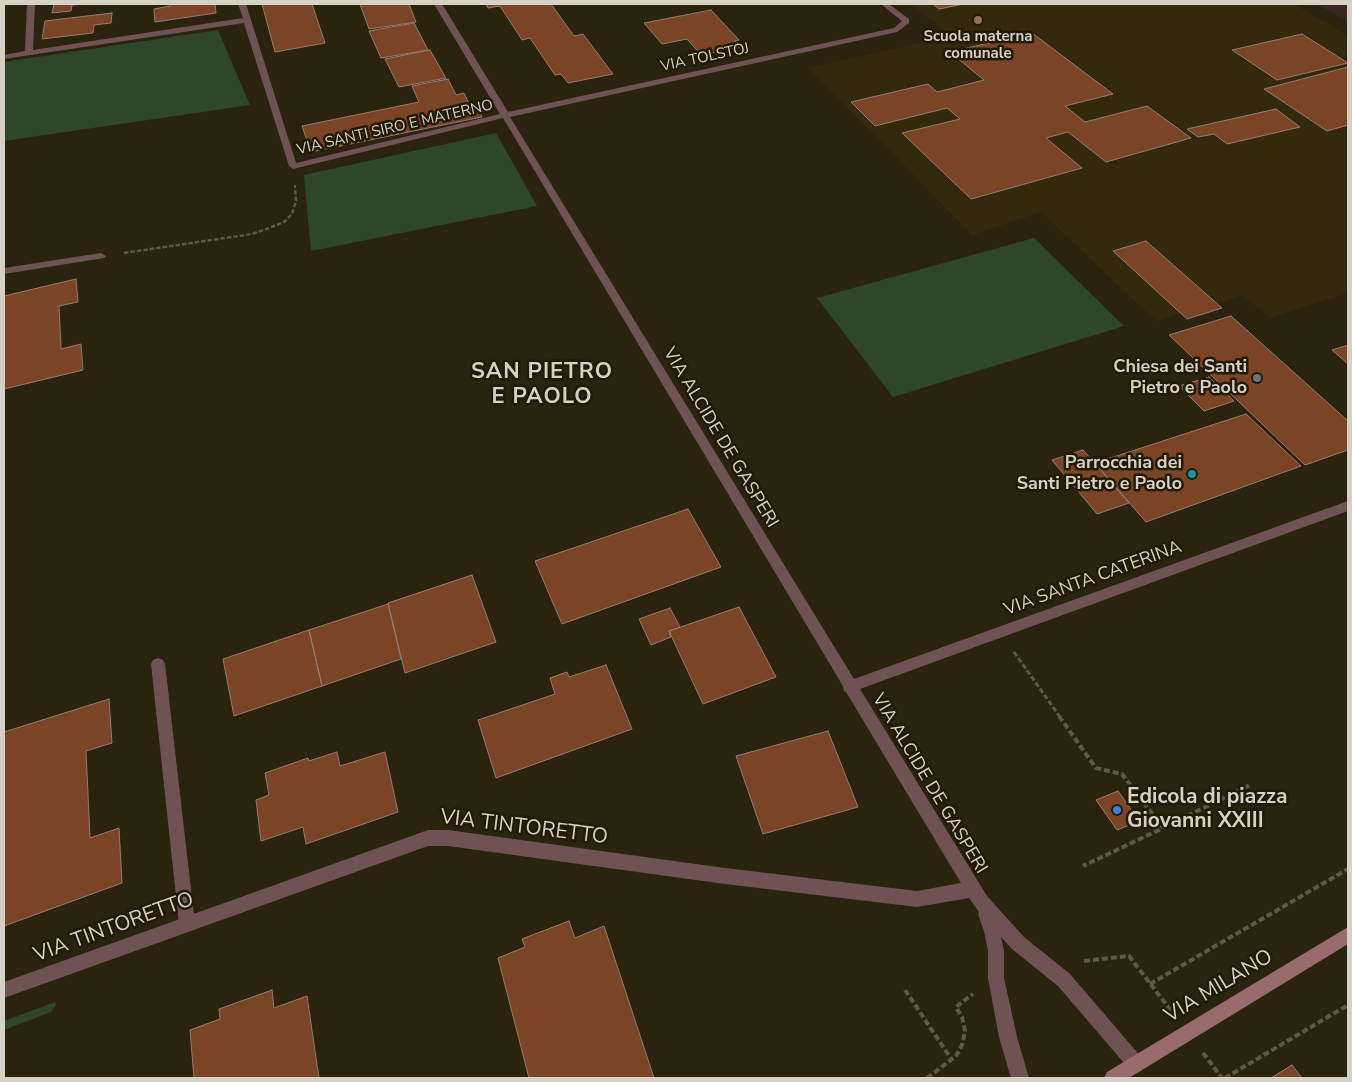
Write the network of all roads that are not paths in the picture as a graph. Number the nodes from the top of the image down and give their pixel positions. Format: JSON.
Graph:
{"nodes":[{"id":1,"x":31,"y":4,"type":"edge"},
{"id":2,"x":242,"y":4,"type":"edge"},
{"id":3,"x":438,"y":4,"type":"edge"},
{"id":4,"x":885,"y":4,"type":"edge"},
{"id":5,"x":246,"y":20,"type":"junction"},
{"id":6,"x":29,"y":53,"type":"junction"},
{"id":7,"x":4,"y":57,"type":"edge"},
{"id":8,"x":506,"y":115,"type":"junction"},
{"id":9,"x":102,"y":256,"type":"road end"},
{"id":10,"x":4,"y":271,"type":"edge"},
{"id":11,"x":1348,"y":506,"type":"edge"},
{"id":12,"x":158,"y":664,"type":"dead end"},
{"id":13,"x":850,"y":687,"type":"junction"},
{"id":14,"x":977,"y":896,"type":"junction"},
{"id":15,"x":187,"y":924,"type":"junction"},
{"id":16,"x":1348,"y":935,"type":"edge"},
{"id":17,"x":4,"y":990,"type":"edge"},
{"id":18,"x":1136,"y":1064,"type":"junction"},
{"id":19,"x":1020,"y":1078,"type":"edge"},
{"id":20,"x":1113,"y":1078,"type":"edge"}],
"edges":[{"from":1,"to":6,"type":"street"},
{"from":2,"to":5,"type":"street","name":"VIA SANTI SIRO E MATERNO"},
{"from":3,"to":8,"type":"street","name":"VIA ALCIDE DE GASPERI"},
{"from":4,"to":8,"type":"street","name":"VIA TOLSTOJ"},
{"from":5,"to":6,"type":"street"},
{"from":5,"to":8,"type":"street","name":"VIA SANTI SIRO E MATERNO"},
{"from":6,"to":7,"type":"street"},
{"from":8,"to":13,"type":"street","name":"VIA ALCIDE DE GASPERI"},
{"from":9,"to":10,"type":"street"},
{"from":11,"to":13,"type":"street","name":"VIA SANTA CATERINA"},
{"from":12,"to":15,"type":"street"},
{"from":13,"to":14,"type":"street","name":"VIA ALCIDE DE GASPERI"},
{"from":14,"to":15,"type":"street","name":"VIA TINTORETTO"},
{"from":14,"to":18,"type":"street","name":"VIA ALCIDE DE GASPERI"},
{"from":14,"to":19,"type":"street","name":"VIA ALCIDE DE GASPERI"},
{"from":15,"to":17,"type":"street","name":"VIA TINTORETTO"},
{"from":16,"to":18,"type":"main road","name":"VIA MILANO"},
{"from":18,"to":20,"type":"main road","name":"VIA MILANO"}]}
